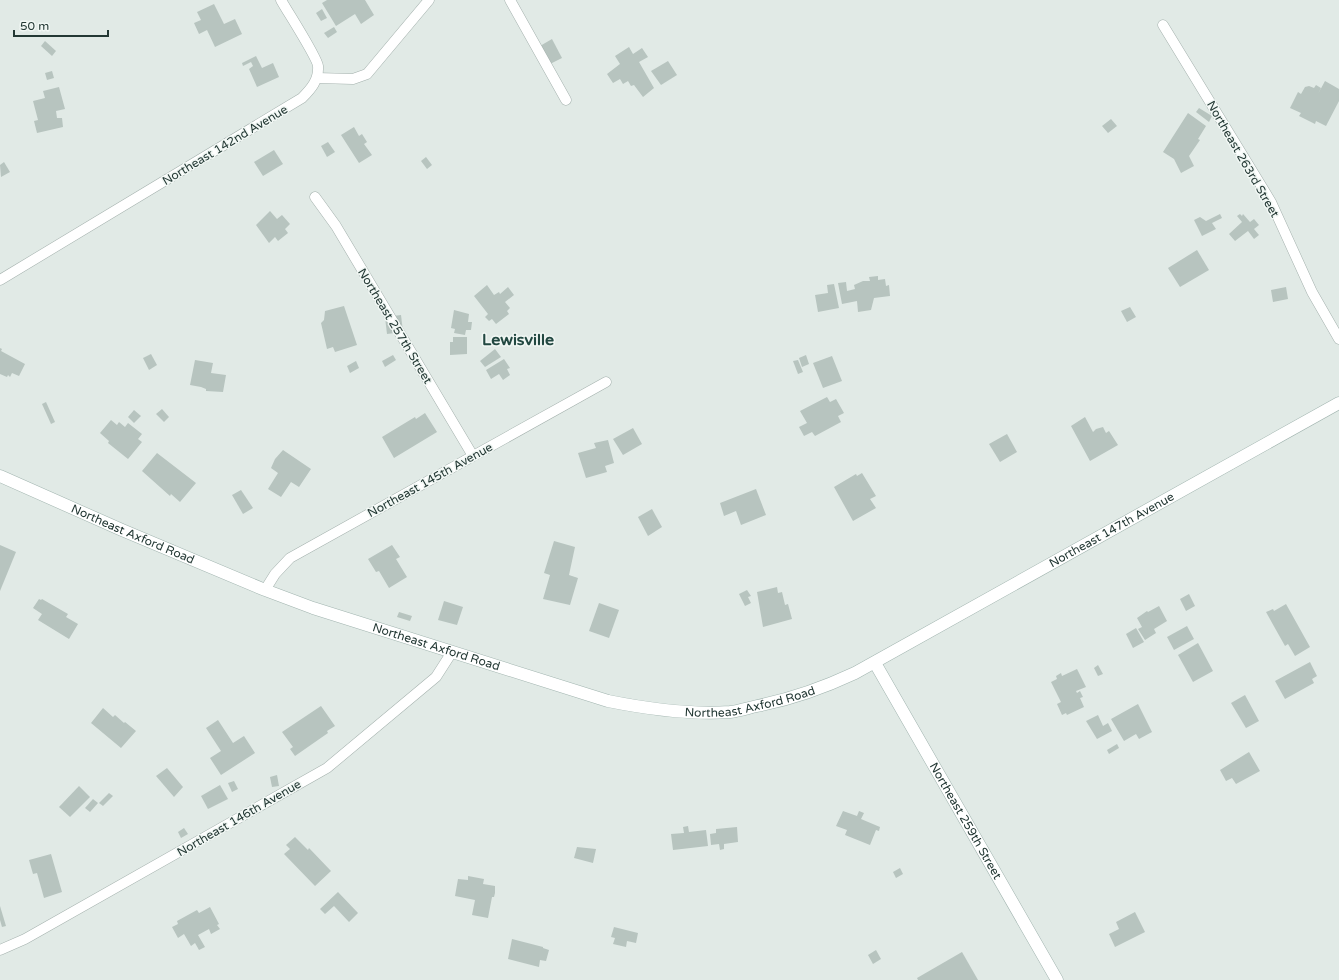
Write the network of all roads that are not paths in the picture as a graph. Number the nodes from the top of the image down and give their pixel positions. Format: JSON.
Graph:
{"nodes":[{"id":1,"x":281,"y":0,"type":"edge"},
{"id":2,"x":429,"y":0,"type":"edge"},
{"id":3,"x":510,"y":0,"type":"edge"},
{"id":4,"x":1163,"y":25,"type":"dead end"},
{"id":5,"x":317,"y":78,"type":"junction"},
{"id":6,"x":566,"y":100,"type":"dead end"},
{"id":7,"x":315,"y":197,"type":"dead end"},
{"id":8,"x":0,"y":280,"type":"edge"},
{"id":9,"x":1339,"y":339,"type":"edge"},
{"id":10,"x":606,"y":382,"type":"dead end"},
{"id":11,"x":1339,"y":403,"type":"edge"},
{"id":12,"x":473,"y":456,"type":"junction"},
{"id":13,"x":0,"y":476,"type":"edge"},
{"id":14,"x":265,"y":590,"type":"junction"},
{"id":15,"x":452,"y":652,"type":"junction"},
{"id":16,"x":880,"y":660,"type":"junction"},
{"id":17,"x":0,"y":950,"type":"edge"},
{"id":18,"x":1057,"y":980,"type":"edge"}],
"edges":[{"from":1,"to":5,"type":"street"},
{"from":2,"to":5,"type":"street"},
{"from":3,"to":6,"type":"street"},
{"from":4,"to":9,"type":"street","name":"Northeast 263rd Street"},
{"from":5,"to":8,"type":"street","name":"Northeast 142nd Avenue"},
{"from":7,"to":12,"type":"street","name":"Northeast 257th Street"},
{"from":10,"to":12,"type":"street","name":"Northeast 145th Avenue"},
{"from":11,"to":16,"type":"main road","name":"Northeast 147th Avenue"},
{"from":12,"to":14,"type":"street","name":"Northeast 145th Avenue"},
{"from":13,"to":14,"type":"main road","name":"Northeast Axford Road"},
{"from":14,"to":15,"type":"main road","name":"Northeast Axford Road"},
{"from":15,"to":16,"type":"main road","name":"Northeast Axford Road"},
{"from":15,"to":17,"type":"street","name":"Northeast 146th Avenue"},
{"from":16,"to":18,"type":"main road","name":"Northeast 259th Street"}]}
